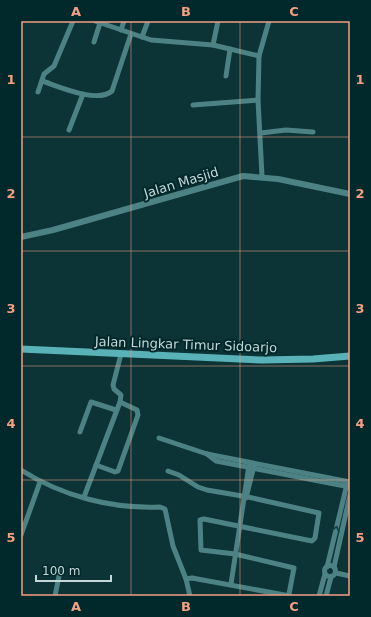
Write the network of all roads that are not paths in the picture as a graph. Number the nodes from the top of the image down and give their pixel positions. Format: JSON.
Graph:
{"nodes":[{"id":1,"x":73,"y":21,"type":"edge"},
{"id":2,"x":124,"y":21,"type":"edge"},
{"id":3,"x":148,"y":21,"type":"edge"},
{"id":4,"x":218,"y":21,"type":"edge"},
{"id":5,"x":269,"y":21,"type":"edge"},
{"id":6,"x":98,"y":22,"type":"edge"},
{"id":7,"x":121,"y":30,"type":"junction"},
{"id":8,"x":131,"y":34,"type":"junction"},
{"id":9,"x":142,"y":37,"type":"junction"},
{"id":10,"x":94,"y":42,"type":"dead end"},
{"id":11,"x":213,"y":45,"type":"junction"},
{"id":12,"x":230,"y":49,"type":"junction"},
{"id":13,"x":259,"y":56,"type":"junction"},
{"id":14,"x":226,"y":76,"type":"dead end"},
{"id":15,"x":42,"y":80,"type":"junction"},
{"id":16,"x":38,"y":92,"type":"dead end"},
{"id":17,"x":83,"y":94,"type":"junction"},
{"id":18,"x":258,"y":100,"type":"junction"},
{"id":19,"x":193,"y":105,"type":"dead end"},
{"id":20,"x":69,"y":130,"type":"dead end"},
{"id":21,"x":313,"y":132,"type":"dead end"},
{"id":22,"x":261,"y":133,"type":"junction"},
{"id":23,"x":262,"y":176,"type":"junction"},
{"id":24,"x":350,"y":194,"type":"edge"},
{"id":25,"x":21,"y":237,"type":"edge"},
{"id":26,"x":21,"y":349,"type":"edge"},
{"id":27,"x":121,"y":354,"type":"junction"},
{"id":28,"x":350,"y":356,"type":"edge"},
{"id":29,"x":120,"y":402,"type":"junction"},
{"id":30,"x":116,"y":410,"type":"junction"},
{"id":31,"x":80,"y":432,"type":"dead end"},
{"id":32,"x":159,"y":438,"type":"dead end"},
{"id":33,"x":96,"y":465,"type":"junction"},
{"id":34,"x":252,"y":465,"type":"junction"},
{"id":35,"x":21,"y":470,"type":"edge"},
{"id":36,"x":168,"y":471,"type":"dead end"},
{"id":37,"x":40,"y":482,"type":"junction"},
{"id":38,"x":349,"y":485,"type":"edge"},
{"id":39,"x":350,"y":495,"type":"edge"},
{"id":40,"x":84,"y":497,"type":"junction"},
{"id":41,"x":246,"y":498,"type":"junction"},
{"id":42,"x":240,"y":526,"type":"junction"},
{"id":43,"x":21,"y":535,"type":"edge"},
{"id":44,"x":235,"y":554,"type":"junction"},
{"id":45,"x":327,"y":567,"type":"junction"},
{"id":46,"x":334,"y":567,"type":"junction"},
{"id":47,"x":60,"y":571,"type":"dead end"},
{"id":48,"x":336,"y":573,"type":"junction"},
{"id":49,"x":325,"y":574,"type":"junction"},
{"id":50,"x":350,"y":576,"type":"edge"},
{"id":51,"x":331,"y":577,"type":"junction"},
{"id":52,"x":186,"y":579,"type":"junction"},
{"id":53,"x":231,"y":584,"type":"junction"},
{"id":54,"x":290,"y":595,"type":"edge"},
{"id":55,"x":55,"y":596,"type":"edge"},
{"id":56,"x":190,"y":596,"type":"edge"},
{"id":57,"x":319,"y":596,"type":"edge"},
{"id":58,"x":326,"y":596,"type":"edge"}],
"edges":[{"from":1,"to":15,"type":"street"},
{"from":2,"to":7,"type":"street"},
{"from":3,"to":9,"type":"street"},
{"from":4,"to":11,"type":"street"},
{"from":5,"to":13,"type":"street"},
{"from":6,"to":7,"type":"street"},
{"from":6,"to":10,"type":"street"},
{"from":7,"to":8,"type":"street"},
{"from":8,"to":9,"type":"street"},
{"from":8,"to":17,"type":"street"},
{"from":9,"to":11,"type":"street"},
{"from":11,"to":12,"type":"street"},
{"from":12,"to":13,"type":"street"},
{"from":12,"to":14,"type":"street"},
{"from":13,"to":18,"type":"street"},
{"from":15,"to":16,"type":"street"},
{"from":15,"to":17,"type":"street"},
{"from":17,"to":20,"type":"street"},
{"from":18,"to":19,"type":"street"},
{"from":18,"to":22,"type":"street"},
{"from":21,"to":22,"type":"street"},
{"from":22,"to":23,"type":"street"},
{"from":23,"to":24,"type":"street","name":"Jalan Masjid"},
{"from":23,"to":25,"type":"street","name":"Jalan Masjid"},
{"from":26,"to":27,"type":"main road","name":"Jalan Lingkar Timur Sidoarjo"},
{"from":27,"to":28,"type":"main road","name":"Jalan Lingkar Timur Sidoarjo"},
{"from":27,"to":29,"type":"street"},
{"from":29,"to":30,"type":"street"},
{"from":29,"to":33,"type":"street"},
{"from":30,"to":31,"type":"street"},
{"from":30,"to":33,"type":"street"},
{"from":32,"to":34,"type":"street"},
{"from":33,"to":40,"type":"street"},
{"from":34,"to":38,"type":"street"},
{"from":34,"to":41,"type":"street"},
{"from":35,"to":37,"type":"street"},
{"from":36,"to":41,"type":"street"},
{"from":37,"to":40,"type":"street"},
{"from":37,"to":43,"type":"street"},
{"from":45,"to":38,"type":"street","one_way":true},
{"from":39,"to":46,"type":"street"},
{"from":40,"to":52,"type":"street"},
{"from":41,"to":42,"type":"street"},
{"from":41,"to":42,"type":"street"},
{"from":42,"to":44,"type":"street"},
{"from":42,"to":44,"type":"street"},
{"from":44,"to":53,"type":"street"},
{"from":44,"to":54,"type":"street"},
{"from":45,"to":46,"type":"street"},
{"from":45,"to":49,"type":"street"},
{"from":46,"to":48,"type":"street"},
{"from":47,"to":55,"type":"street"},
{"from":48,"to":50,"type":"street"},
{"from":48,"to":51,"type":"street"},
{"from":49,"to":51,"type":"street"},
{"from":49,"to":57,"type":"street"},
{"from":51,"to":58,"type":"street"},
{"from":52,"to":53,"type":"street"},
{"from":52,"to":56,"type":"street"},
{"from":53,"to":54,"type":"street"}]}
